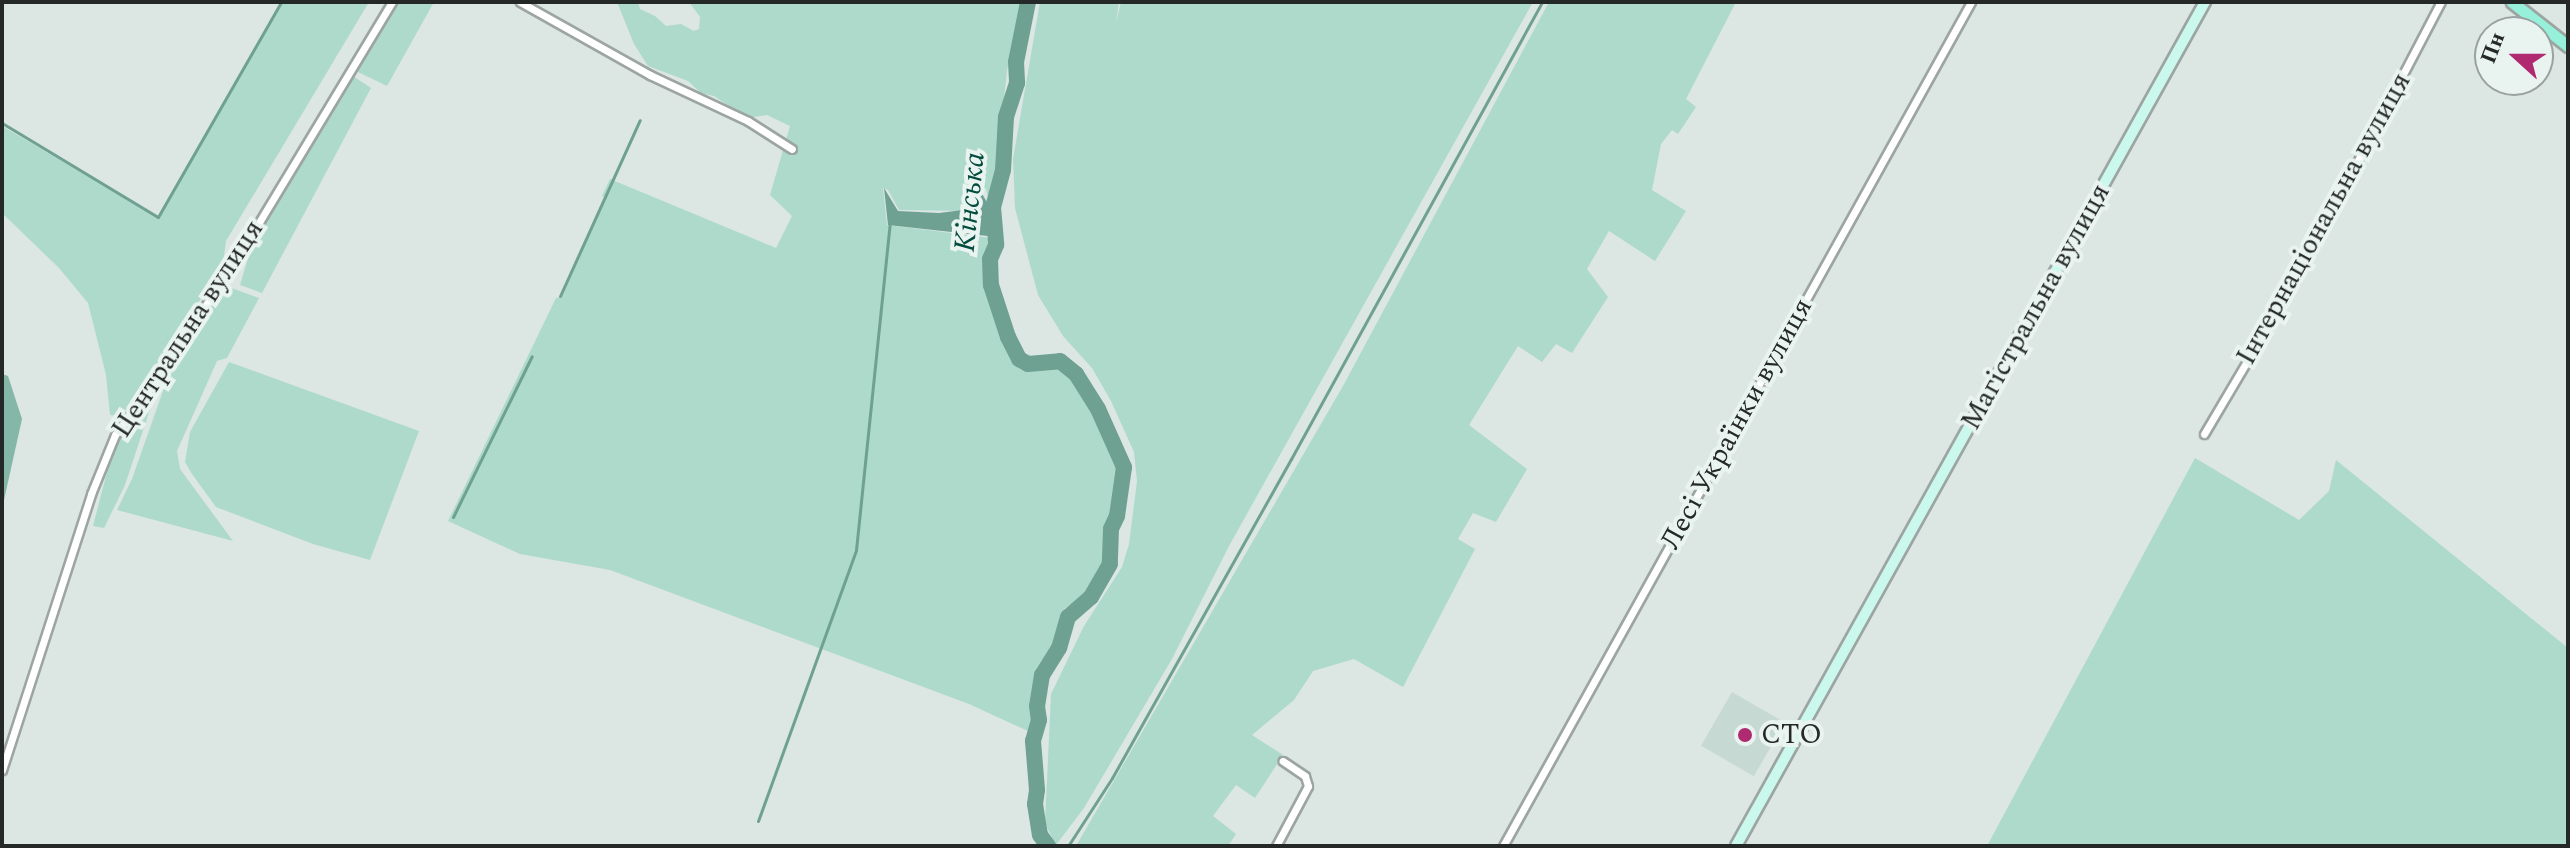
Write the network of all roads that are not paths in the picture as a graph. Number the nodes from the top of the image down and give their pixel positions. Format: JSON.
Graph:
{"nodes":[{"id":1,"x":392,"y":2,"type":"edge"},
{"id":2,"x":520,"y":2,"type":"edge"},
{"id":3,"x":1971,"y":2,"type":"edge"},
{"id":4,"x":2205,"y":2,"type":"edge"},
{"id":5,"x":2441,"y":2,"type":"edge"},
{"id":6,"x":2512,"y":2,"type":"edge"},
{"id":7,"x":2568,"y":46,"type":"edge"},
{"id":8,"x":792,"y":149,"type":"dead end"},
{"id":9,"x":2204,"y":434,"type":"dead end"},
{"id":10,"x":1283,"y":761,"type":"dead end"},
{"id":11,"x":2,"y":770,"type":"edge"},
{"id":12,"x":1276,"y":846,"type":"edge"},
{"id":13,"x":1503,"y":846,"type":"edge"},
{"id":14,"x":1736,"y":846,"type":"edge"}],
"edges":[{"from":1,"to":11,"type":"street","name":"Центральна вулиця"},
{"from":2,"to":8,"type":"street"},
{"from":3,"to":13,"type":"street","name":"Лесі Українки вулиця"},
{"from":4,"to":14,"type":"main road","name":"Магістральна вулиця"},
{"from":5,"to":9,"type":"street","name":"Інтернаціональна вулиця"},
{"from":6,"to":7,"type":"main road"},
{"from":10,"to":12,"type":"street"}]}
